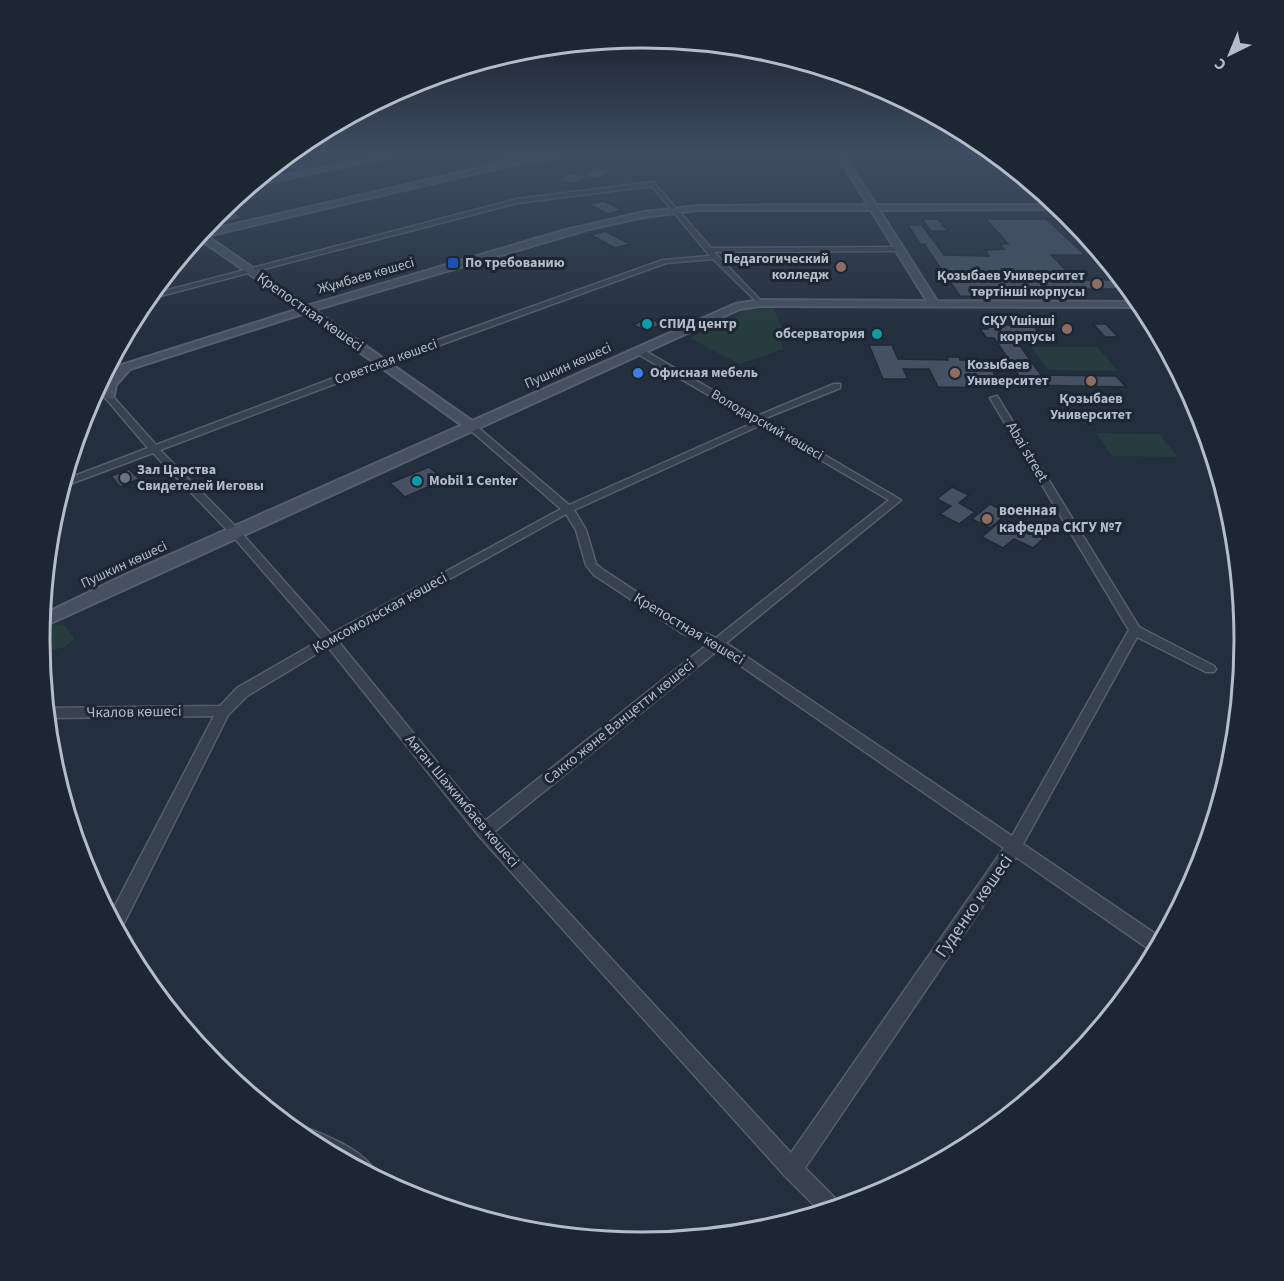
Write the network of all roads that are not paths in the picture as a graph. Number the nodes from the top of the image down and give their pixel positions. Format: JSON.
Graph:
{"nodes":[{"id":1,"x":288,"y":214,"type":"edge"},
{"id":2,"x":466,"y":214,"type":"edge"},
{"id":3,"x":654,"y":214,"type":"edge"},
{"id":4,"x":678,"y":214,"type":"edge"},
{"id":5,"x":877,"y":214,"type":"edge"},
{"id":6,"x":215,"y":230,"type":"edge"},
{"id":7,"x":207,"y":239,"type":"edge"},
{"id":8,"x":899,"y":249,"type":"junction"},
{"id":9,"x":708,"y":250,"type":"junction"},
{"id":10,"x":714,"y":257,"type":"junction"},
{"id":11,"x":250,"y":269,"type":"junction"},
{"id":12,"x":162,"y":294,"type":"edge"},
{"id":13,"x":286,"y":296,"type":"junction"},
{"id":14,"x":340,"y":298,"type":"junction"},
{"id":15,"x":760,"y":303,"type":"junction"},
{"id":16,"x":934,"y":304,"type":"junction"},
{"id":17,"x":1131,"y":305,"type":"edge"},
{"id":18,"x":304,"y":309,"type":"junction"},
{"id":19,"x":262,"y":322,"type":"junction"},
{"id":20,"x":325,"y":323,"type":"junction"},
{"id":21,"x":639,"y":351,"type":"junction"},
{"id":22,"x":140,"y":362,"type":"junction"},
{"id":23,"x":382,"y":363,"type":"junction"},
{"id":24,"x":117,"y":366,"type":"edge"},
{"id":25,"x":115,"y":370,"type":"edge"},
{"id":26,"x":837,"y":386,"type":"dead end"},
{"id":27,"x":105,"y":392,"type":"edge"},
{"id":28,"x":103,"y":395,"type":"edge"},
{"id":29,"x":109,"y":397,"type":"junction"},
{"id":30,"x":994,"y":398,"type":"dead end"},
{"id":31,"x":759,"y":421,"type":"junction"},
{"id":32,"x":471,"y":426,"type":"junction"},
{"id":33,"x":154,"y":449,"type":"junction"},
{"id":34,"x":72,"y":480,"type":"edge"},
{"id":35,"x":896,"y":500,"type":"joint"},
{"id":36,"x":568,"y":510,"type":"junction"},
{"id":37,"x":234,"y":531,"type":"junction"},
{"id":38,"x":51,"y":617,"type":"edge"},
{"id":39,"x":1135,"y":630,"type":"junction"},
{"id":40,"x":330,"y":640,"type":"junction"},
{"id":41,"x":717,"y":643,"type":"junction"},
{"id":42,"x":1210,"y":669,"type":"dead end"},
{"id":43,"x":223,"y":711,"type":"junction"},
{"id":44,"x":54,"y":713,"type":"edge"},
{"id":45,"x":484,"y":831,"type":"junction"},
{"id":46,"x":1014,"y":847,"type":"junction"},
{"id":47,"x":118,"y":917,"type":"edge"},
{"id":48,"x":1152,"y":941,"type":"edge"},
{"id":49,"x":792,"y":1169,"type":"junction"},
{"id":50,"x":827,"y":1204,"type":"edge"}],
"edges":[{"from":1,"to":6,"type":"street"},
{"from":2,"to":11,"type":"street"},
{"from":3,"to":14,"type":"street","name":"Жұмбаев көшесі"},
{"from":4,"to":9,"type":"street"},
{"from":5,"to":8,"type":"street"},
{"from":7,"to":11,"type":"street","name":"Крепостная көшесі"},
{"from":8,"to":9,"type":"street"},
{"from":8,"to":16,"type":"street"},
{"from":9,"to":10,"type":"street"},
{"from":10,"to":15,"type":"street"},
{"from":10,"to":23,"type":"street","name":"Советская көшесі"},
{"from":11,"to":12,"type":"street"},
{"from":11,"to":13,"type":"street","name":"Крепостная көшесі"},
{"from":13,"to":14,"type":"street"},
{"from":13,"to":18,"type":"street","name":"Крепостная көшесі"},
{"from":13,"to":19,"type":"street"},
{"from":14,"to":18,"type":"street","name":"Жұмбаев көшесі"},
{"from":14,"to":20,"type":"street"},
{"from":15,"to":16,"type":"street","name":"Пушкин көшесі"},
{"from":15,"to":21,"type":"street","name":"Пушкин көшесі"},
{"from":16,"to":17,"type":"street","name":"Пушкин көшесі"},
{"from":18,"to":19,"type":"street","name":"Жұмбаев көшесі"},
{"from":18,"to":20,"type":"street","name":"Крепостная көшесі"},
{"from":19,"to":20,"type":"street"},
{"from":19,"to":22,"type":"street","name":"Жұмбаев көшесі"},
{"from":20,"to":23,"type":"street","name":"Крепостная көшесі"},
{"from":21,"to":31,"type":"street","name":"Володарский көшесі"},
{"from":21,"to":32,"type":"street","name":"Пушкин көшесі"},
{"from":22,"to":24,"type":"street"},
{"from":22,"to":25,"type":"street","name":"Жұмбаев көшесі"},
{"from":22,"to":29,"type":"street"},
{"from":23,"to":32,"type":"street","name":"Крепостная көшесі"},
{"from":23,"to":33,"type":"street","name":"Советская көшесі"},
{"from":26,"to":31,"type":"street","name":"Комсомольская көшесі"},
{"from":27,"to":29,"type":"street","name":"Аяган Шажимбаев көшесі"},
{"from":28,"to":29,"type":"street"},
{"from":29,"to":33,"type":"street","name":"Аяган Шажимбаев көшесі"},
{"from":30,"to":39,"type":"street","name":"Abai street"},
{"from":31,"to":35,"type":"street","name":"Володарский көшесі"},
{"from":31,"to":36,"type":"street","name":"Комсомольская көшесі"},
{"from":32,"to":36,"type":"street","name":"Крепостная көшесі"},
{"from":32,"to":37,"type":"street","name":"Пушкин көшесі"},
{"from":33,"to":34,"type":"street","name":"Советская көшесі"},
{"from":33,"to":37,"type":"street","name":"Аяган Шажимбаев көшесі"},
{"from":35,"to":41,"type":"street","name":"Сакко және Ванцетти көшесі"},
{"from":36,"to":40,"type":"street","name":"Комсомольская көшесі"},
{"from":36,"to":41,"type":"street","name":"Крепостная көшесі"},
{"from":37,"to":38,"type":"street","name":"Пушкин көшесі"},
{"from":37,"to":40,"type":"street","name":"Аяган Шажимбаев көшесі"},
{"from":39,"to":42,"type":"street"},
{"from":39,"to":46,"type":"street","name":"Гуденко көшесі"},
{"from":40,"to":43,"type":"street","name":"Комсомольская көшесі"},
{"from":40,"to":45,"type":"street","name":"Аяган Шажимбаев көшесі"},
{"from":41,"to":45,"type":"street","name":"Сакко және Ванцетти көшесі"},
{"from":41,"to":46,"type":"street","name":"Крепостная көшесі"},
{"from":43,"to":44,"type":"street","name":"Чкалов көшесі"},
{"from":43,"to":47,"type":"street","name":"Комсомольская көшесі"},
{"from":45,"to":49,"type":"street","name":"Аяган Шажимбаев көшесі"},
{"from":46,"to":48,"type":"street","name":"Крепостная көшесі"},
{"from":46,"to":49,"type":"street","name":"Гуденко көшесі"},
{"from":49,"to":50,"type":"street","name":"Аяган Шажимбаев көшесі"}]}
